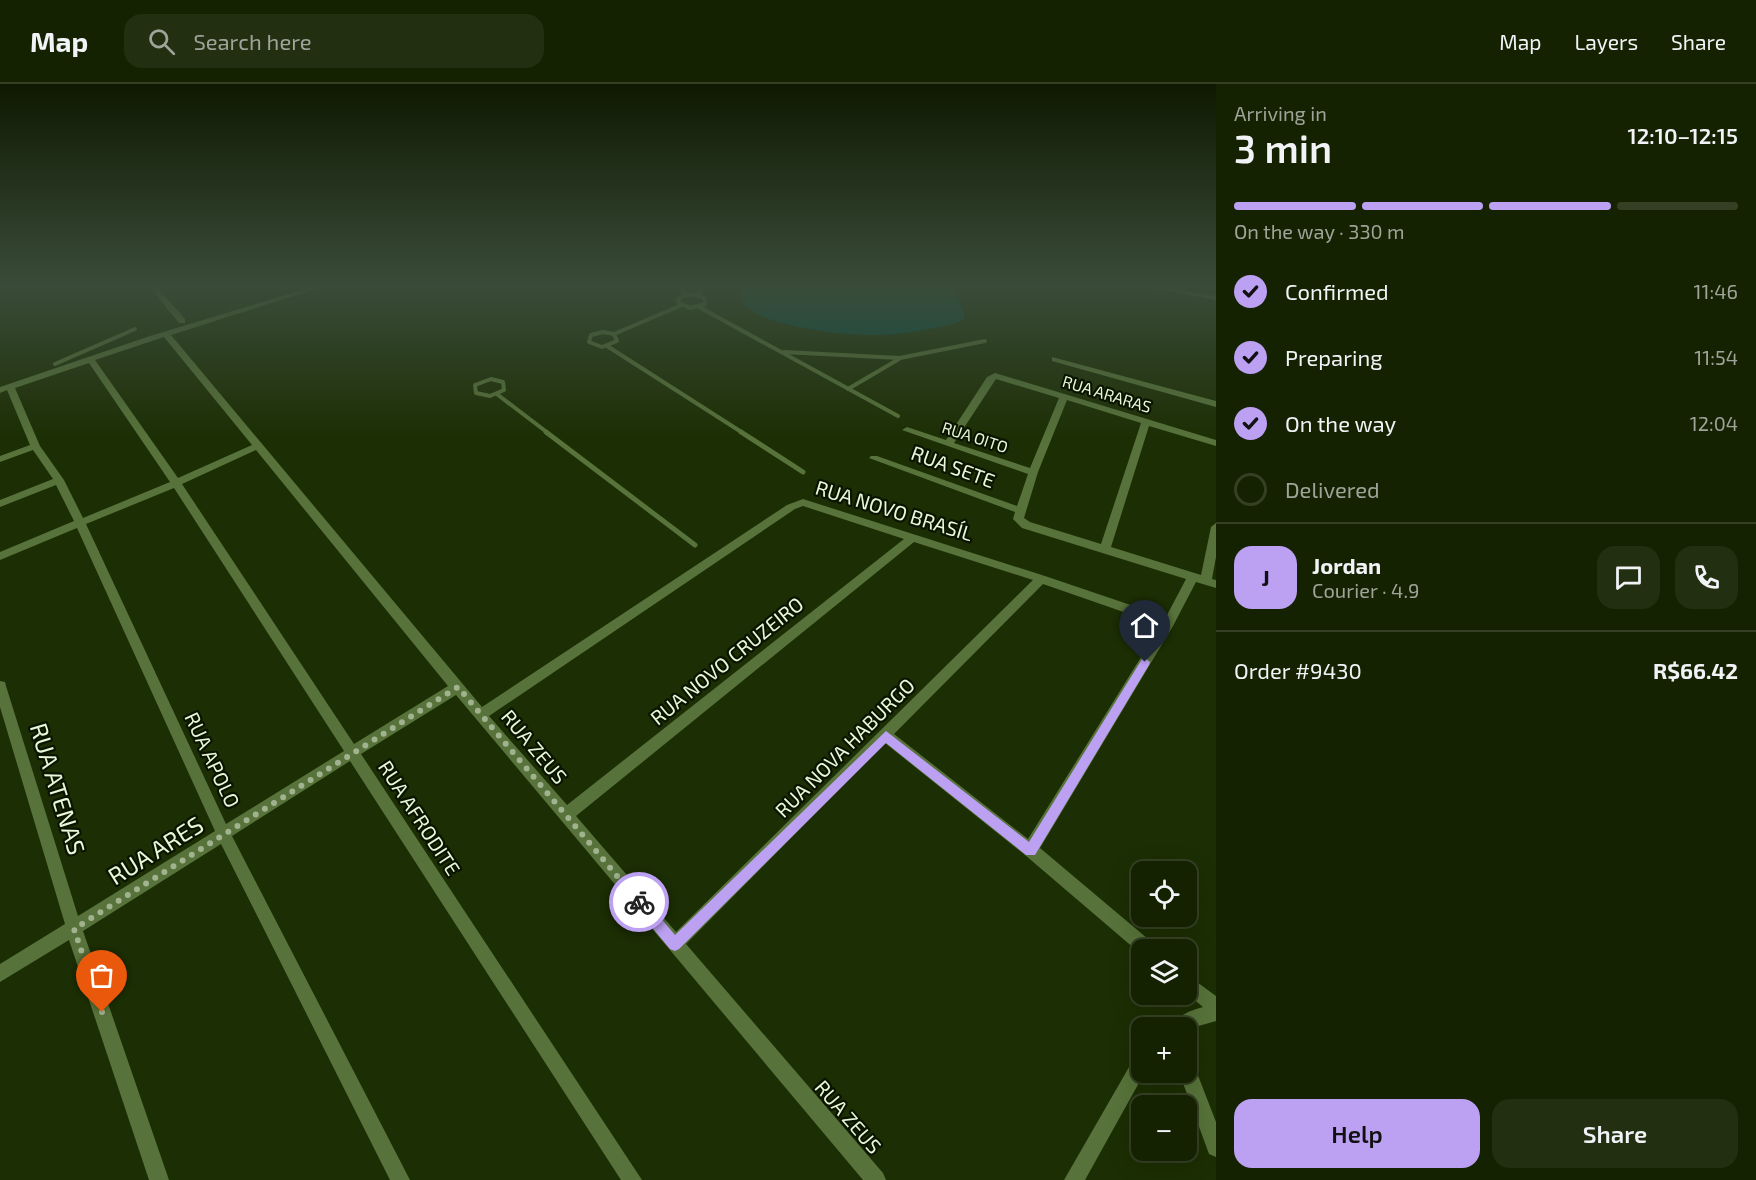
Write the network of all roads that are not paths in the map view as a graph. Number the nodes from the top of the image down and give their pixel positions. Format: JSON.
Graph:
{"nodes":[{"id":1,"x":113,"y":337,"type":"edge"},
{"id":2,"x":134,"y":337,"type":"edge"},
{"id":3,"x":157,"y":337,"type":"edge"},
{"id":4,"x":169,"y":337,"type":"edge"},
{"id":5,"x":589,"y":337,"type":"edge"},
{"id":6,"x":615,"y":337,"type":"edge"},
{"id":7,"x":753,"y":337,"type":"edge"},
{"id":8,"x":985,"y":341,"type":"dead end"},
{"id":9,"x":607,"y":346,"type":"junction"},
{"id":10,"x":780,"y":352,"type":"junction"},
{"id":11,"x":900,"y":358,"type":"junction"},
{"id":12,"x":1055,"y":359,"type":"dead end"},
{"id":13,"x":91,"y":360,"type":"junction"},
{"id":14,"x":55,"y":364,"type":"junction"},
{"id":15,"x":0,"y":382,"type":"edge"},
{"id":16,"x":5,"y":388,"type":"edge"},
{"id":17,"x":848,"y":389,"type":"junction"},
{"id":18,"x":498,"y":394,"type":"junction"},
{"id":19,"x":1064,"y":396,"type":"junction"},
{"id":20,"x":1216,"y":404,"type":"edge"},
{"id":21,"x":898,"y":416,"type":"dead end"},
{"id":22,"x":1146,"y":422,"type":"junction"},
{"id":23,"x":907,"y":430,"type":"dead end"},
{"id":24,"x":949,"y":443,"type":"junction"},
{"id":25,"x":1216,"y":443,"type":"edge"},
{"id":26,"x":259,"y":445,"type":"junction"},
{"id":27,"x":35,"y":446,"type":"junction"},
{"id":28,"x":874,"y":458,"type":"dead end"},
{"id":29,"x":0,"y":459,"type":"edge"},
{"id":30,"x":803,"y":472,"type":"dead end"},
{"id":31,"x":1033,"y":472,"type":"junction"},
{"id":32,"x":59,"y":480,"type":"junction"},
{"id":33,"x":176,"y":483,"type":"junction"},
{"id":34,"x":0,"y":504,"type":"edge"},
{"id":35,"x":1019,"y":510,"type":"junction"},
{"id":36,"x":80,"y":523,"type":"junction"},
{"id":37,"x":1216,"y":527,"type":"edge"},
{"id":38,"x":912,"y":537,"type":"junction"},
{"id":39,"x":695,"y":545,"type":"dead end"},
{"id":40,"x":1105,"y":548,"type":"junction"},
{"id":41,"x":0,"y":556,"type":"edge"},
{"id":42,"x":1041,"y":579,"type":"junction"},
{"id":43,"x":1205,"y":581,"type":"edge"},
{"id":44,"x":1168,"y":623,"type":"junction"},
{"id":45,"x":0,"y":686,"type":"edge"},
{"id":46,"x":458,"y":687,"type":"junction"},
{"id":47,"x":481,"y":714,"type":"junction"},
{"id":48,"x":886,"y":736,"type":"junction"},
{"id":49,"x":352,"y":752,"type":"junction"},
{"id":50,"x":566,"y":815,"type":"junction"},
{"id":51,"x":224,"y":835,"type":"junction"},
{"id":52,"x":1030,"y":850,"type":"junction"},
{"id":53,"x":74,"y":929,"type":"junction"},
{"id":54,"x":1135,"y":939,"type":"edge"},
{"id":55,"x":675,"y":944,"type":"junction"},
{"id":56,"x":0,"y":974,"type":"edge"},
{"id":57,"x":1197,"y":991,"type":"edge"},
{"id":58,"x":1216,"y":1007,"type":"edge"},
{"id":59,"x":1216,"y":1012,"type":"edge"},
{"id":60,"x":1197,"y":1018,"type":"edge"},
{"id":61,"x":1131,"y":1080,"type":"edge"},
{"id":62,"x":1192,"y":1083,"type":"edge"},
{"id":63,"x":1216,"y":1147,"type":"edge"},
{"id":64,"x":159,"y":1180,"type":"edge"},
{"id":65,"x":400,"y":1180,"type":"edge"},
{"id":66,"x":632,"y":1180,"type":"edge"},
{"id":67,"x":876,"y":1180,"type":"edge"},
{"id":68,"x":1074,"y":1180,"type":"edge"}],
"edges":[{"from":1,"to":14,"type":"lane"},
{"from":2,"to":14,"type":"street"},
{"from":3,"to":13,"type":"street"},
{"from":4,"to":26,"type":"street","name":"RUA ZEUS"},
{"from":5,"to":9,"type":"lane"},
{"from":6,"to":9,"type":"lane"},
{"from":7,"to":10,"type":"lane"},
{"from":8,"to":11,"type":"lane"},
{"from":9,"to":30,"type":"lane"},
{"from":10,"to":11,"type":"lane"},
{"from":10,"to":17,"type":"lane"},
{"from":11,"to":17,"type":"lane"},
{"from":12,"to":20,"type":"street"},
{"from":13,"to":16,"type":"street"},
{"from":13,"to":33,"type":"street","name":"RUA AFRODITE"},
{"from":14,"to":15,"type":"street"},
{"from":16,"to":27,"type":"street","name":"RUA APOLO"},
{"from":17,"to":21,"type":"lane"},
{"from":18,"to":18,"type":"lane"},
{"from":18,"to":39,"type":"lane"},
{"from":19,"to":22,"type":"street","name":"RUA ARARAS"},
{"from":19,"to":24,"type":"street","name":"RUA ARARAS"},
{"from":19,"to":31,"type":"street"},
{"from":22,"to":25,"type":"street","name":"RUA ARARAS"},
{"from":22,"to":40,"type":"street"},
{"from":23,"to":24,"type":"street","name":"RUA OITO"},
{"from":24,"to":31,"type":"street","name":"RUA OITO"},
{"from":26,"to":33,"type":"street"},
{"from":26,"to":46,"type":"street","name":"RUA ZEUS"},
{"from":27,"to":29,"type":"street"},
{"from":27,"to":32,"type":"street","name":"RUA APOLO"},
{"from":28,"to":35,"type":"street","name":"RUA SETE"},
{"from":31,"to":35,"type":"street"},
{"from":32,"to":34,"type":"street"},
{"from":32,"to":36,"type":"street","name":"RUA APOLO"},
{"from":33,"to":36,"type":"street"},
{"from":33,"to":49,"type":"street","name":"RUA AFRODITE"},
{"from":35,"to":40,"type":"street"},
{"from":36,"to":41,"type":"street"},
{"from":36,"to":51,"type":"street","name":"RUA APOLO"},
{"from":37,"to":43,"type":"street"},
{"from":38,"to":42,"type":"street","name":"RUA NOVO BRASÍL"},
{"from":38,"to":47,"type":"street","name":"RUA NOVO BRASÍL"},
{"from":38,"to":50,"type":"street","name":"RUA NOVO CRUZEIRO"},
{"from":40,"to":43,"type":"street"},
{"from":42,"to":44,"type":"street","name":"RUA NOVO BRASÍL"},
{"from":42,"to":48,"type":"street","name":"RUA NOVA HABURGO"},
{"from":43,"to":44,"type":"street"},
{"from":44,"to":52,"type":"street"},
{"from":45,"to":53,"type":"street","name":"RUA ATENAS"},
{"from":46,"to":47,"type":"street","name":"RUA ZEUS"},
{"from":46,"to":49,"type":"street","name":"RUA ARES"},
{"from":47,"to":50,"type":"street","name":"RUA ZEUS"},
{"from":48,"to":52,"type":"street"},
{"from":48,"to":55,"type":"street","name":"RUA NOVA HABURGO"},
{"from":49,"to":51,"type":"street","name":"RUA ARES"},
{"from":49,"to":66,"type":"street","name":"RUA AFRODITE"},
{"from":50,"to":55,"type":"street","name":"RUA ZEUS"},
{"from":51,"to":53,"type":"street","name":"RUA ARES"},
{"from":51,"to":65,"type":"street","name":"RUA APOLO"},
{"from":52,"to":54,"type":"street"},
{"from":53,"to":56,"type":"street","name":"RUA ARES"},
{"from":53,"to":64,"type":"street","name":"RUA ATENAS"},
{"from":55,"to":67,"type":"street","name":"RUA ZEUS"},
{"from":57,"to":58,"type":"street"},
{"from":59,"to":60,"type":"street"},
{"from":61,"to":68,"type":"street"},
{"from":62,"to":63,"type":"street"}]}
